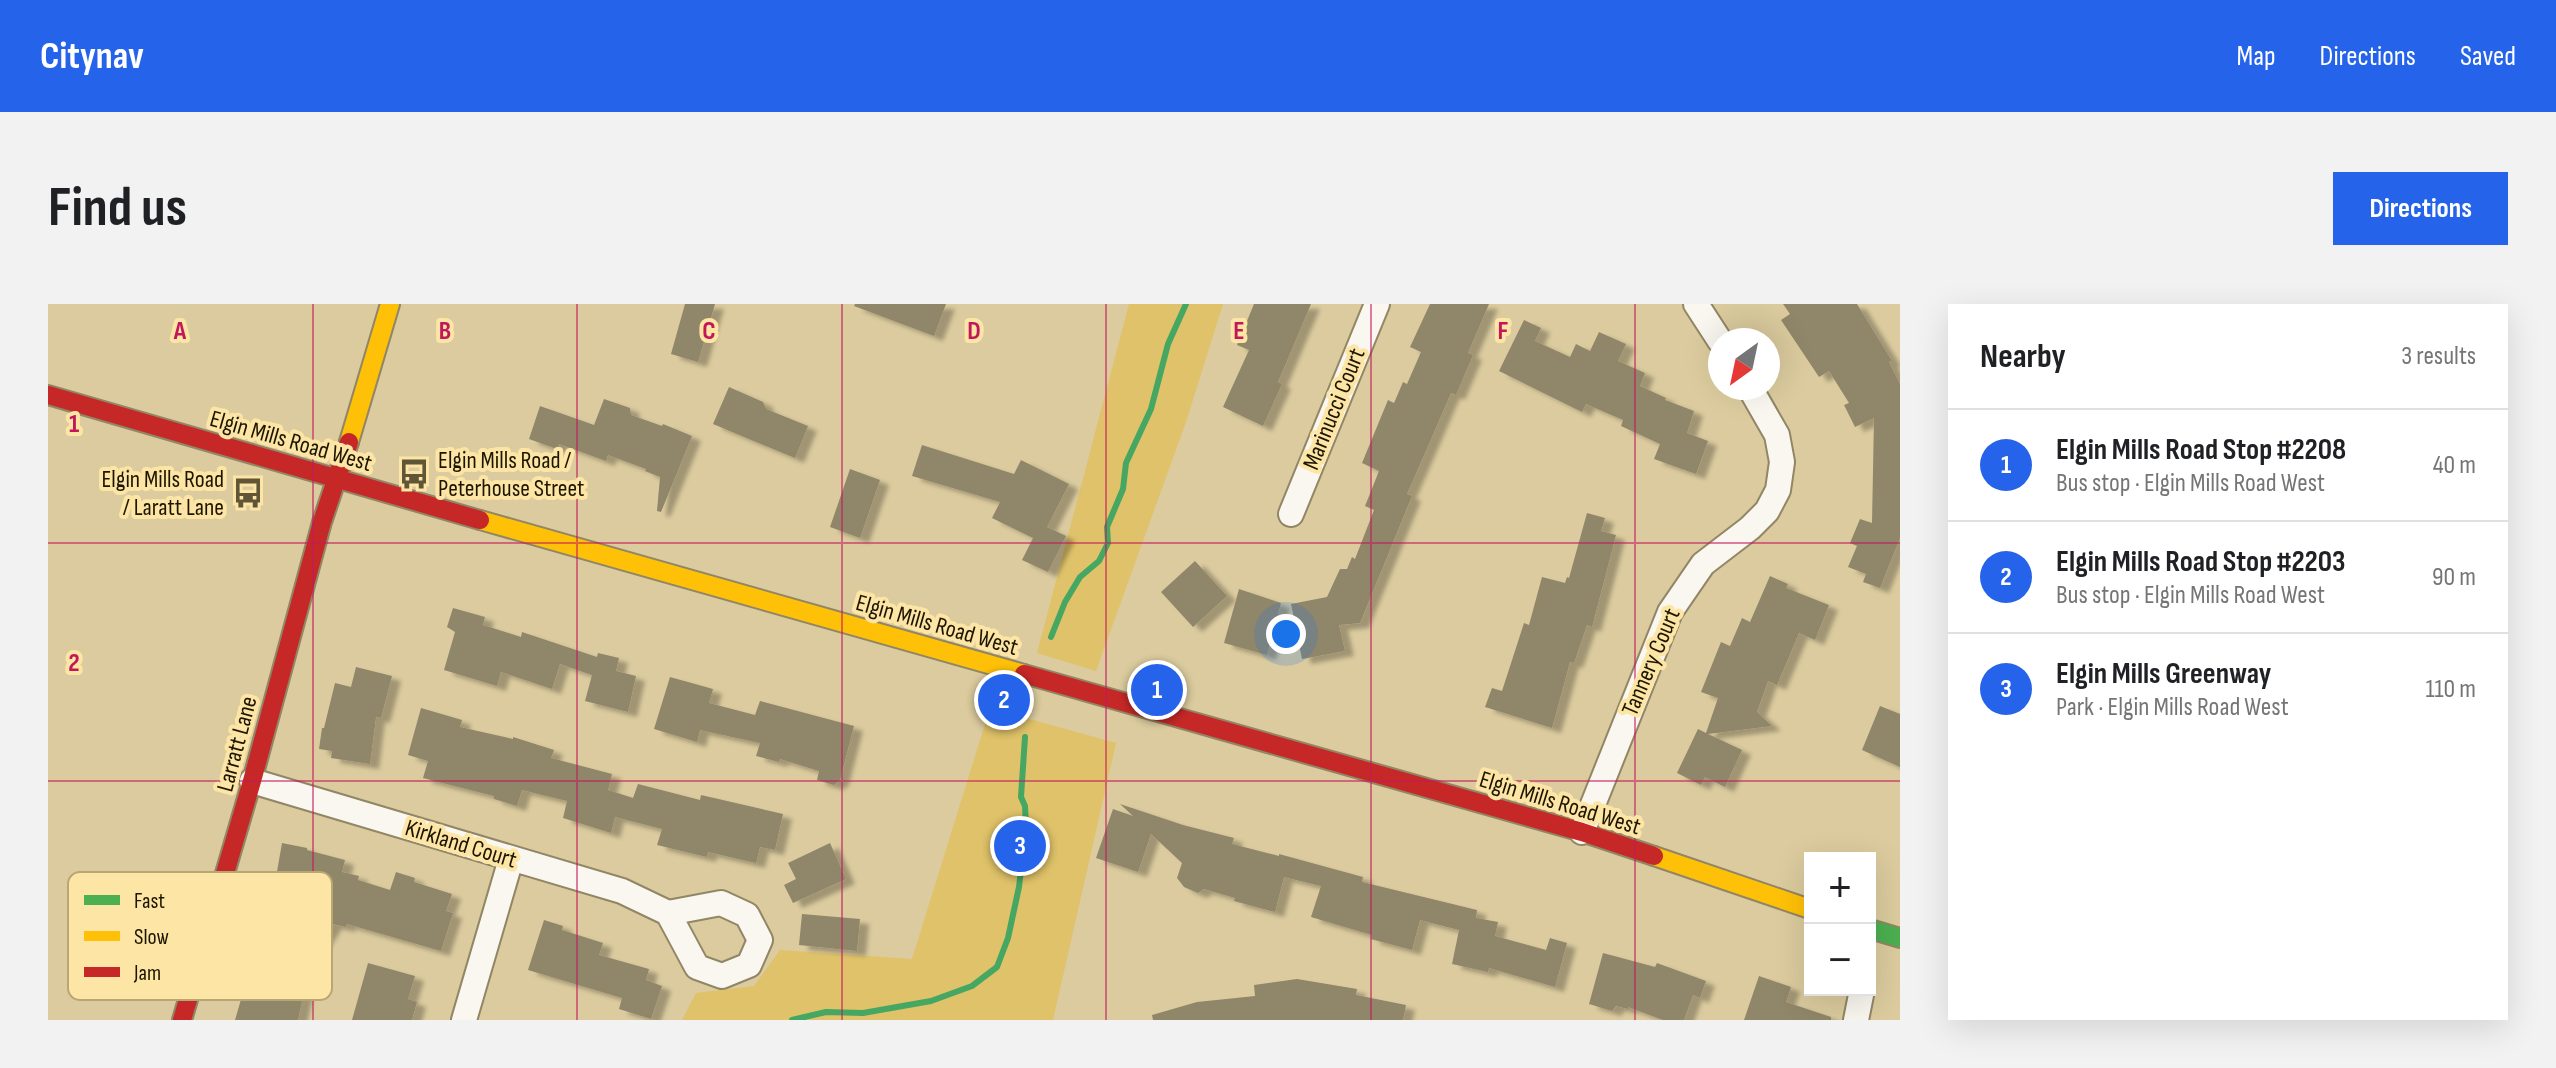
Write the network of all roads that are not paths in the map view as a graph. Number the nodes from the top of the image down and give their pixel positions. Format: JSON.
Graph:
{"nodes":[{"id":1,"x":390,"y":304,"type":"edge"},
{"id":2,"x":1377,"y":304,"type":"edge"},
{"id":3,"x":1696,"y":304,"type":"edge"},
{"id":4,"x":1712,"y":328,"type":"edge"},
{"id":5,"x":48,"y":395,"type":"edge"},
{"id":6,"x":1757,"y":400,"type":"edge"},
{"id":7,"x":338,"y":480,"type":"junction"},
{"id":8,"x":1291,"y":514,"type":"dead end"},
{"id":9,"x":252,"y":781,"type":"junction"},
{"id":10,"x":1582,"y":832,"type":"junction"},
{"id":11,"x":511,"y":859,"type":"junction"},
{"id":12,"x":225,"y":872,"type":"edge"},
{"id":13,"x":1804,"y":907,"type":"edge"},
{"id":14,"x":668,"y":913,"type":"dead end"},
{"id":15,"x":1876,"y":936,"type":"edge"},
{"id":16,"x":1900,"y":938,"type":"edge"},
{"id":17,"x":1861,"y":996,"type":"edge"},
{"id":18,"x":188,"y":1000,"type":"edge"},
{"id":19,"x":182,"y":1020,"type":"edge"},
{"id":20,"x":464,"y":1020,"type":"edge"},
{"id":21,"x":1856,"y":1020,"type":"edge"}],
"edges":[{"from":1,"to":7,"type":"main road","name":"Larratt Lane"},
{"from":2,"to":8,"type":"street","name":"Marinucci Court"},
{"from":3,"to":4,"type":"street"},
{"from":5,"to":7,"type":"main road","name":"Elgin Mills Road West"},
{"from":6,"to":10,"type":"street","name":"Tannery Court"},
{"from":7,"to":9,"type":"main road","name":"Larratt Lane"},
{"from":7,"to":10,"type":"main road","name":"Elgin Mills Road West"},
{"from":9,"to":11,"type":"street","name":"Kirkland Court"},
{"from":9,"to":12,"type":"main road","name":"Larratt Lane"},
{"from":10,"to":13,"type":"main road","name":"Elgin Mills Road West"},
{"from":11,"to":14,"type":"street","name":"Kirkland Court"},
{"from":11,"to":20,"type":"street"},
{"from":15,"to":16,"type":"main road"},
{"from":17,"to":21,"type":"street"},
{"from":18,"to":19,"type":"main road","name":"Larratt Lane"}]}
